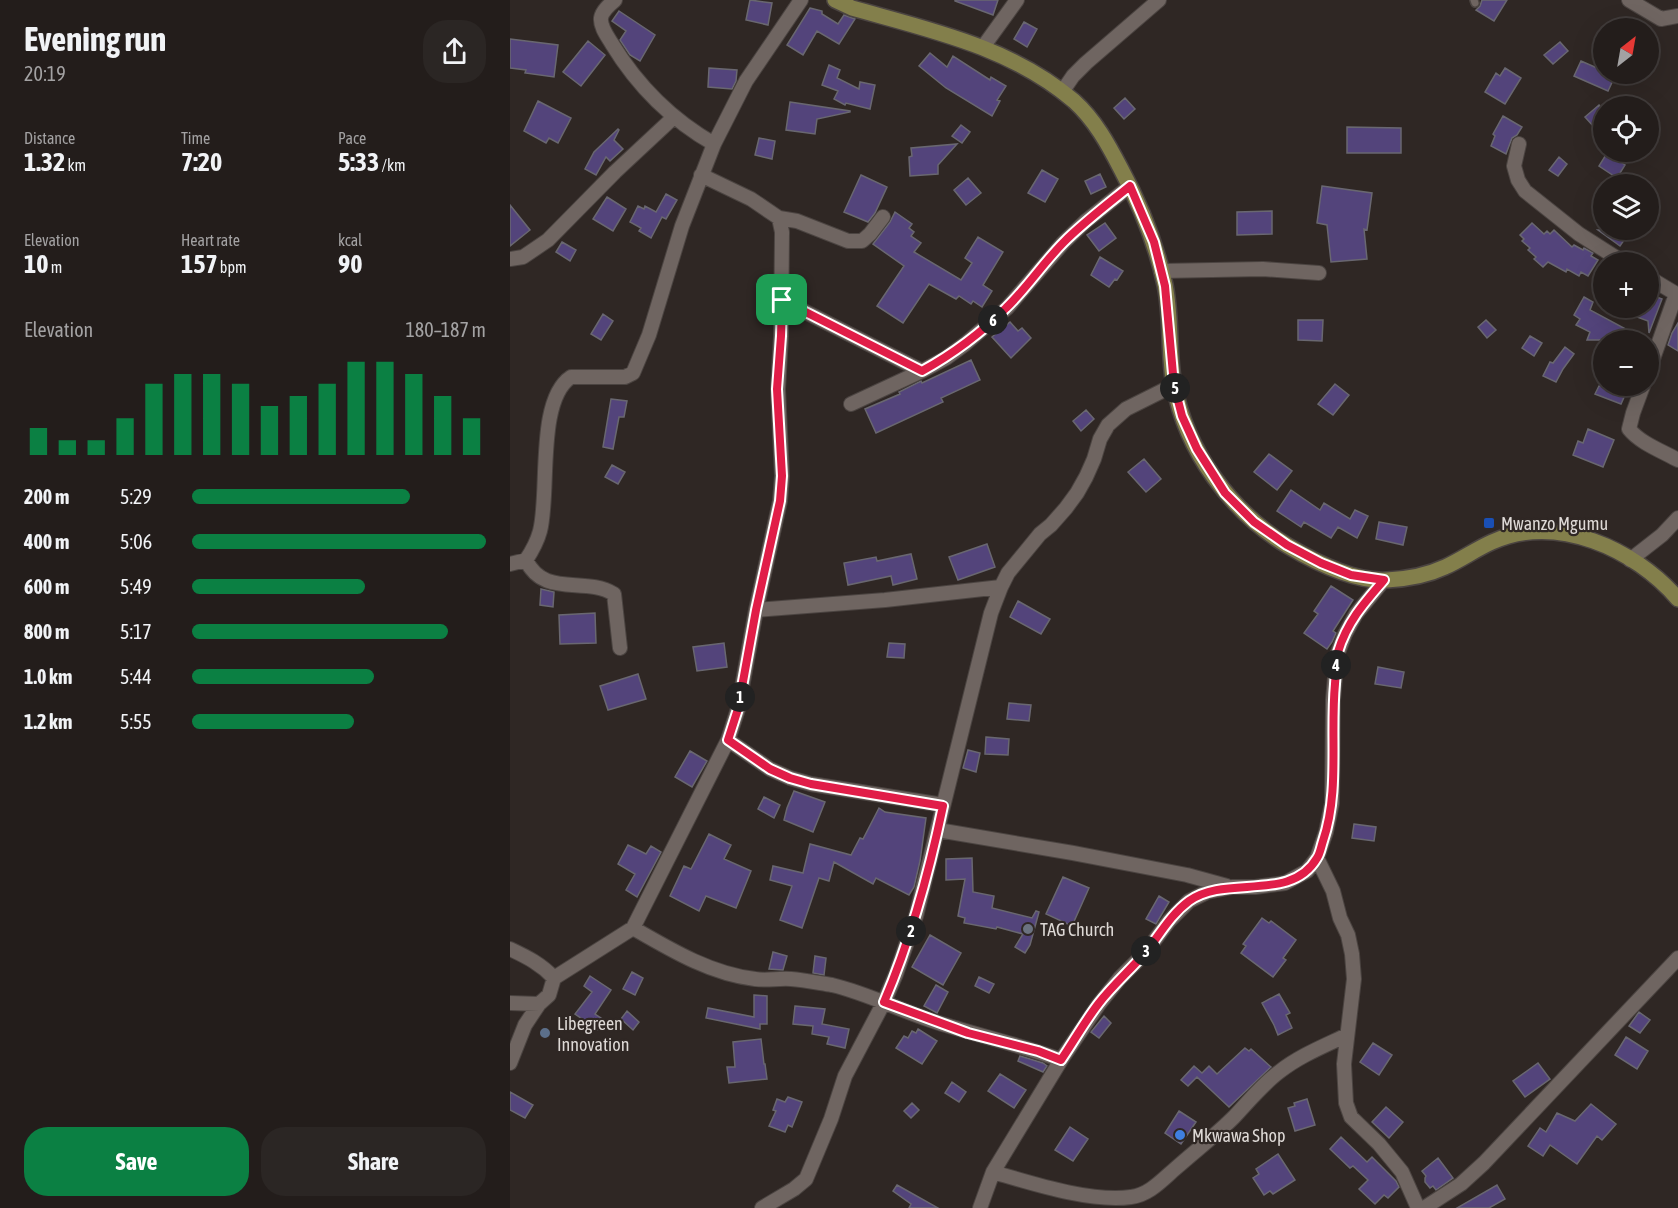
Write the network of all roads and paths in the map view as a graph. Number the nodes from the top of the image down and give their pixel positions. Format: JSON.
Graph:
{"nodes":[{"id":1,"x":615,"y":0,"type":"edge"},
{"id":2,"x":801,"y":0,"type":"edge"},
{"id":3,"x":835,"y":0,"type":"edge"},
{"id":4,"x":1017,"y":0,"type":"edge"},
{"id":5,"x":1159,"y":0,"type":"edge"},
{"id":6,"x":1629,"y":0,"type":"edge"},
{"id":7,"x":1678,"y":16,"type":"edge"},
{"id":8,"x":983,"y":47,"type":"junction"},
{"id":9,"x":1062,"y":92,"type":"junction"},
{"id":10,"x":674,"y":117,"type":"junction"},
{"id":11,"x":714,"y":144,"type":"junction"},
{"id":12,"x":1520,"y":144,"type":"dead end"},
{"id":13,"x":701,"y":175,"type":"junction"},
{"id":14,"x":1130,"y":186,"type":"junction"},
{"id":15,"x":883,"y":217,"type":"dead end"},
{"id":16,"x":779,"y":218,"type":"junction"},
{"id":17,"x":1607,"y":252,"type":"edge"},
{"id":18,"x":510,"y":259,"type":"edge"},
{"id":19,"x":1161,"y":271,"type":"junction"},
{"id":20,"x":1320,"y":273,"type":"dead end"},
{"id":21,"x":1659,"y":284,"type":"edge"},
{"id":22,"x":1677,"y":294,"type":"edge"},
{"id":23,"x":782,"y":300,"type":"junction"},
{"id":24,"x":1659,"y":343,"type":"edge"},
{"id":25,"x":922,"y":371,"type":"junction"},
{"id":26,"x":1174,"y":385,"type":"junction"},
{"id":27,"x":1639,"y":396,"type":"edge"},
{"id":28,"x":851,"y":404,"type":"dead end"},
{"id":29,"x":1678,"y":460,"type":"edge"},
{"id":30,"x":1678,"y":518,"type":"edge"},
{"id":31,"x":526,"y":560,"type":"junction"},
{"id":32,"x":1630,"y":560,"type":"junction"},
{"id":33,"x":510,"y":564,"type":"edge"},
{"id":34,"x":1384,"y":580,"type":"junction"},
{"id":35,"x":1001,"y":587,"type":"junction"},
{"id":36,"x":1678,"y":600,"type":"edge"},
{"id":37,"x":756,"y":610,"type":"junction"},
{"id":38,"x":620,"y":648,"type":"dead end"},
{"id":39,"x":728,"y":740,"type":"junction"},
{"id":40,"x":943,"y":806,"type":"junction"},
{"id":41,"x":938,"y":830,"type":"junction"},
{"id":42,"x":1317,"y":858,"type":"junction"},
{"id":43,"x":1232,"y":887,"type":"junction"},
{"id":44,"x":633,"y":928,"type":"junction"},
{"id":45,"x":510,"y":949,"type":"edge"},
{"id":46,"x":1678,"y":958,"type":"edge"},
{"id":47,"x":554,"y":978,"type":"junction"},
{"id":48,"x":884,"y":1002,"type":"junction"},
{"id":49,"x":510,"y":1003,"type":"edge"},
{"id":50,"x":539,"y":1004,"type":"junction"},
{"id":51,"x":1347,"y":1035,"type":"junction"},
{"id":52,"x":1061,"y":1060,"type":"junction"},
{"id":53,"x":510,"y":1063,"type":"edge"},
{"id":54,"x":993,"y":1172,"type":"junction"},
{"id":55,"x":762,"y":1208,"type":"edge"},
{"id":56,"x":980,"y":1208,"type":"edge"},
{"id":57,"x":1418,"y":1208,"type":"edge"},
{"id":58,"x":1424,"y":1208,"type":"edge"}],
"edges":[{"from":1,"to":10,"type":"street"},
{"from":2,"to":11,"type":"street"},
{"from":3,"to":8,"type":"street"},
{"from":4,"to":8,"type":"street"},
{"from":5,"to":9,"type":"street"},
{"from":6,"to":7,"type":"street"},
{"from":8,"to":9,"type":"street"},
{"from":9,"to":14,"type":"street"},
{"from":10,"to":11,"type":"street"},
{"from":10,"to":18,"type":"street"},
{"from":11,"to":13,"type":"street"},
{"from":12,"to":17,"type":"street"},
{"from":13,"to":16,"type":"street"},
{"from":13,"to":31,"type":"street"},
{"from":14,"to":19,"type":"street"},
{"from":14,"to":25,"type":"street"},
{"from":15,"to":16,"type":"street"},
{"from":16,"to":23,"type":"street"},
{"from":19,"to":20,"type":"street"},
{"from":19,"to":26,"type":"street"},
{"from":21,"to":22,"type":"street"},
{"from":22,"to":24,"type":"street"},
{"from":23,"to":25,"type":"street"},
{"from":23,"to":37,"type":"street"},
{"from":25,"to":28,"type":"street"},
{"from":26,"to":34,"type":"street"},
{"from":26,"to":35,"type":"street"},
{"from":27,"to":29,"type":"street"},
{"from":30,"to":32,"type":"street"},
{"from":31,"to":33,"type":"street"},
{"from":31,"to":38,"type":"street"},
{"from":32,"to":34,"type":"street"},
{"from":32,"to":36,"type":"street"},
{"from":34,"to":42,"type":"street"},
{"from":35,"to":37,"type":"street"},
{"from":35,"to":40,"type":"street"},
{"from":37,"to":39,"type":"street"},
{"from":39,"to":40,"type":"street"},
{"from":39,"to":44,"type":"street"},
{"from":40,"to":41,"type":"street"},
{"from":41,"to":43,"type":"street"},
{"from":41,"to":48,"type":"street"},
{"from":42,"to":43,"type":"street"},
{"from":42,"to":51,"type":"street"},
{"from":43,"to":52,"type":"street"},
{"from":44,"to":47,"type":"street"},
{"from":44,"to":48,"type":"street"},
{"from":45,"to":47,"type":"street"},
{"from":46,"to":58,"type":"street"},
{"from":47,"to":50,"type":"street"},
{"from":48,"to":52,"type":"street"},
{"from":48,"to":55,"type":"street"},
{"from":49,"to":50,"type":"street"},
{"from":50,"to":53,"type":"street"},
{"from":51,"to":54,"type":"street"},
{"from":51,"to":57,"type":"street"},
{"from":52,"to":54,"type":"street"},
{"from":54,"to":56,"type":"street"}]}
